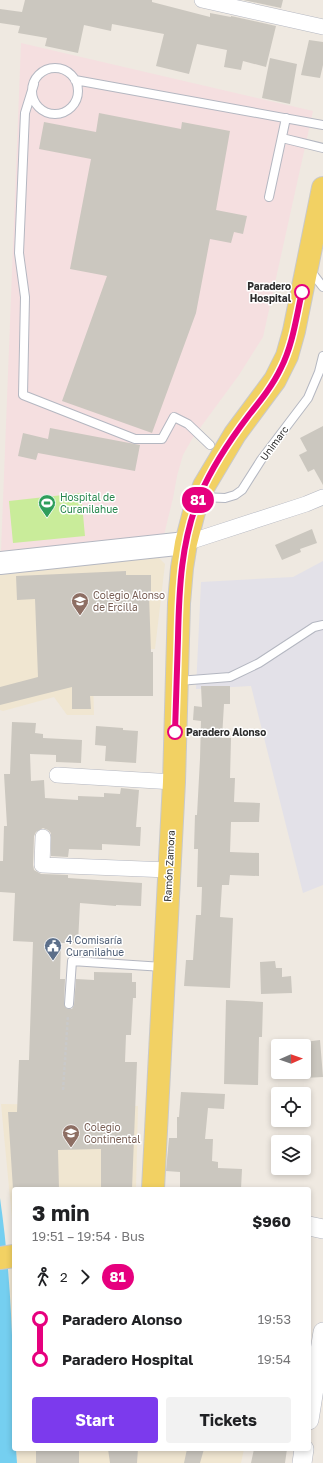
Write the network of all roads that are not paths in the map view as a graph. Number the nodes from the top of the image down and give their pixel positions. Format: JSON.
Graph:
{"nodes":[{"id":1,"x":202,"y":0,"type":"edge"},
{"id":2,"x":323,"y":27,"type":"edge"},
{"id":3,"x":75,"y":80,"type":"junction"},
{"id":4,"x":34,"y":84,"type":"junction"},
{"id":5,"x":286,"y":118,"type":"junction"},
{"id":6,"x":323,"y":125,"type":"edge"},
{"id":7,"x":282,"y":138,"type":"junction"},
{"id":8,"x":323,"y":148,"type":"edge"},
{"id":9,"x":269,"y":197,"type":"dead end"},
{"id":10,"x":322,"y":202,"type":"edge"},
{"id":11,"x":307,"y":266,"type":"junction"},
{"id":12,"x":323,"y":287,"type":"edge"},
{"id":13,"x":323,"y":356,"type":"edge"},
{"id":14,"x":210,"y":445,"type":"dead end"},
{"id":15,"x":200,"y":497,"type":"junction"},
{"id":16,"x":323,"y":497,"type":"edge"},
{"id":17,"x":186,"y":542,"type":"junction"},
{"id":18,"x":0,"y":563,"type":"edge"},
{"id":19,"x":323,"y":624,"type":"edge"},
{"id":20,"x":177,"y":681,"type":"junction"},
{"id":21,"x":58,"y":775,"type":"dead end"},
{"id":22,"x":174,"y":782,"type":"junction"},
{"id":23,"x":43,"y":837,"type":"dead end"},
{"id":24,"x":169,"y":870,"type":"junction"},
{"id":25,"x":164,"y":967,"type":"junction"},
{"id":26,"x":68,"y":1004,"type":"road end"},
{"id":27,"x":153,"y":1187,"type":"edge"},
{"id":28,"x":311,"y":1226,"type":"edge"},
{"id":29,"x":323,"y":1229,"type":"edge"},
{"id":30,"x":12,"y":1256,"type":"edge"},
{"id":31,"x":0,"y":1258,"type":"edge"},
{"id":32,"x":323,"y":1332,"type":"edge"},
{"id":33,"x":311,"y":1407,"type":"edge"},
{"id":34,"x":304,"y":1451,"type":"edge"},
{"id":35,"x":302,"y":1463,"type":"edge"}],
"edges":[{"from":1,"to":2,"type":"street"},
{"from":3,"to":4,"type":"lane"},
{"from":3,"to":4,"type":"lane"},
{"from":3,"to":5,"type":"lane"},
{"from":4,"to":14,"type":"lane"},
{"from":5,"to":6,"type":"lane"},
{"from":5,"to":7,"type":"lane"},
{"from":7,"to":8,"type":"lane"},
{"from":7,"to":9,"type":"lane"},
{"from":10,"to":11,"type":"main road","name":"Ramón Zamora"},
{"from":11,"to":12,"type":"lane"},
{"from":11,"to":15,"type":"main road","name":"Ramón Zamora"},
{"from":13,"to":15,"type":"lane","name":"Unimarc"},
{"from":15,"to":17,"type":"main road","name":"Ramón Zamora"},
{"from":16,"to":17,"type":"street"},
{"from":17,"to":18,"type":"main road"},
{"from":17,"to":20,"type":"main road","name":"Ramón Zamora"},
{"from":19,"to":20,"type":"lane"},
{"from":20,"to":22,"type":"main road","name":"Ramón Zamora"},
{"from":21,"to":22,"type":"street"},
{"from":22,"to":24,"type":"main road","name":"Ramón Zamora"},
{"from":23,"to":24,"type":"street"},
{"from":24,"to":25,"type":"main road","name":"Ramón Zamora"},
{"from":25,"to":26,"type":"lane"},
{"from":25,"to":27,"type":"main road","name":"Ramón Zamora"},
{"from":28,"to":29,"type":"street"},
{"from":30,"to":31,"type":"main road"},
{"from":32,"to":33,"type":"street"},
{"from":34,"to":35,"type":"street"}]}
